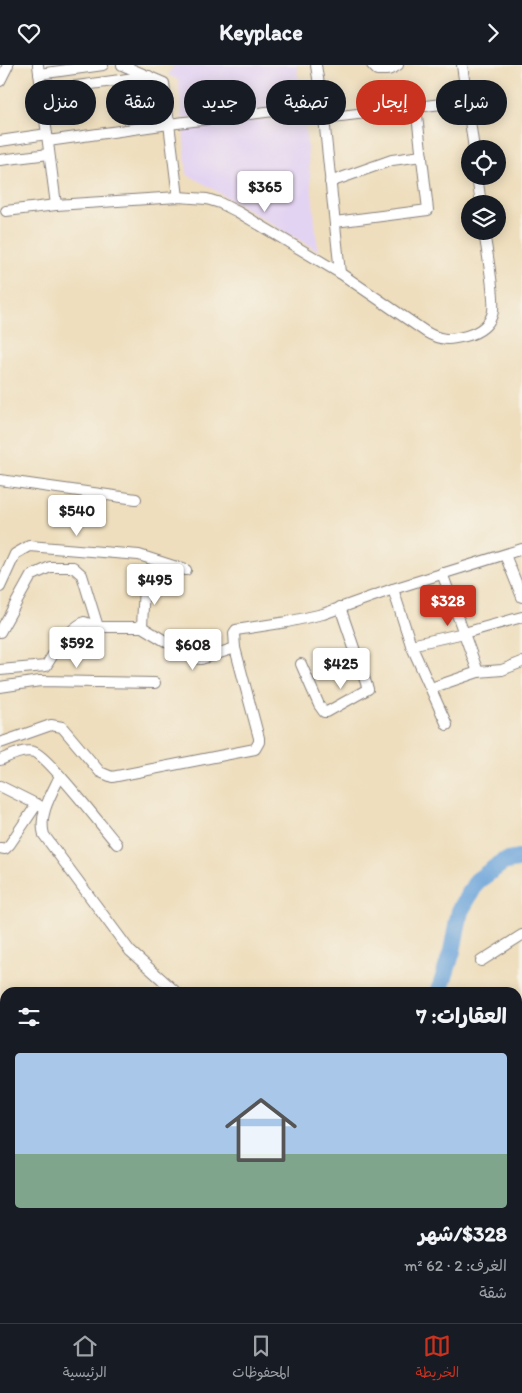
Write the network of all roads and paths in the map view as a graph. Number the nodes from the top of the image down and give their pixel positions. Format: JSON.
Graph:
{"nodes":[{"id":1,"x":8,"y":65,"type":"edge"},
{"id":2,"x":103,"y":65,"type":"edge"},
{"id":3,"x":122,"y":65,"type":"edge"},
{"id":4,"x":316,"y":65,"type":"edge"},
{"id":5,"x":372,"y":65,"type":"edge"},
{"id":6,"x":398,"y":65,"type":"edge"},
{"id":7,"x":462,"y":65,"type":"edge"},
{"id":8,"x":38,"y":69,"type":"edge"},
{"id":9,"x":150,"y":76,"type":"junction"},
{"id":10,"x":158,"y":80,"type":"edge"},
{"id":11,"x":318,"y":80,"type":"edge"},
{"id":12,"x":464,"y":80,"type":"edge"},
{"id":13,"x":0,"y":81,"type":"edge"},
{"id":14,"x":96,"y":83,"type":"edge"},
{"id":15,"x":266,"y":112,"type":"edge"},
{"id":16,"x":174,"y":123,"type":"edge"},
{"id":17,"x":45,"y":125,"type":"edge"},
{"id":18,"x":160,"y":125,"type":"edge"},
{"id":19,"x":169,"y":125,"type":"edge"},
{"id":20,"x":325,"y":125,"type":"edge"},
{"id":21,"x":418,"y":125,"type":"edge"},
{"id":22,"x":470,"y":125,"type":"edge"},
{"id":23,"x":47,"y":138,"type":"junction"},
{"id":24,"x":473,"y":140,"type":"edge"},
{"id":25,"x":0,"y":141,"type":"edge"},
{"id":26,"x":49,"y":154,"type":"junction"},
{"id":27,"x":422,"y":156,"type":"junction"},
{"id":28,"x":0,"y":160,"type":"edge"},
{"id":29,"x":330,"y":182,"type":"junction"},
{"id":30,"x":178,"y":197,"type":"junction"},
{"id":31,"x":56,"y":205,"type":"junction"},
{"id":32,"x":6,"y":211,"type":"dead end"},
{"id":33,"x":335,"y":222,"type":"junction"},
{"id":34,"x":485,"y":240,"type":"edge"},
{"id":35,"x":340,"y":273,"type":"junction"},
{"id":36,"x":0,"y":480,"type":"edge"},
{"id":37,"x":136,"y":499,"type":"dead end"},
{"id":38,"x":522,"y":549,"type":"edge"},
{"id":39,"x":505,"y":555,"type":"junction"},
{"id":40,"x":186,"y":569,"type":"dead end"},
{"id":41,"x":442,"y":573,"type":"junction"},
{"id":42,"x":144,"y":585,"type":"dead end"},
{"id":43,"x":0,"y":587,"type":"edge"},
{"id":44,"x":393,"y":589,"type":"junction"},
{"id":45,"x":522,"y":597,"type":"edge"},
{"id":46,"x":340,"y":607,"type":"junction"},
{"id":47,"x":522,"y":617,"type":"edge"},
{"id":48,"x":98,"y":627,"type":"junction"},
{"id":49,"x":142,"y":627,"type":"junction"},
{"id":50,"x":0,"y":632,"type":"edge"},
{"id":51,"x":464,"y":633,"type":"junction"},
{"id":52,"x":411,"y":645,"type":"junction"},
{"id":53,"x":235,"y":648,"type":"junction"},
{"id":54,"x":522,"y":662,"type":"edge"},
{"id":55,"x":301,"y":664,"type":"dead end"},
{"id":56,"x":0,"y":670,"type":"edge"},
{"id":57,"x":478,"y":672,"type":"junction"},
{"id":58,"x":155,"y":683,"type":"dead end"},
{"id":59,"x":0,"y":687,"type":"edge"},
{"id":60,"x":431,"y":687,"type":"junction"},
{"id":61,"x":447,"y":725,"type":"dead end"},
{"id":62,"x":0,"y":743,"type":"edge"},
{"id":63,"x":0,"y":760,"type":"edge"},
{"id":64,"x":60,"y":776,"type":"junction"},
{"id":65,"x":0,"y":786,"type":"edge"},
{"id":66,"x":41,"y":806,"type":"junction"},
{"id":67,"x":116,"y":844,"type":"dead end"},
{"id":68,"x":0,"y":849,"type":"edge"},
{"id":69,"x":522,"y":935,"type":"edge"},
{"id":70,"x":481,"y":961,"type":"dead end"},
{"id":71,"x":170,"y":987,"type":"edge"}],
"edges":[{"from":1,"to":13,"type":"street"},
{"from":2,"to":8,"type":"street"},
{"from":3,"to":9,"type":"street"},
{"from":4,"to":11,"type":"street"},
{"from":5,"to":6,"type":"street"},
{"from":7,"to":12,"type":"street"},
{"from":9,"to":10,"type":"street"},
{"from":9,"to":14,"type":"street"},
{"from":15,"to":16,"type":"street"},
{"from":17,"to":23,"type":"street"},
{"from":18,"to":23,"type":"street"},
{"from":19,"to":30,"type":"street"},
{"from":20,"to":29,"type":"street"},
{"from":21,"to":27,"type":"street"},
{"from":22,"to":24,"type":"street"},
{"from":23,"to":25,"type":"street"},
{"from":23,"to":26,"type":"street"},
{"from":26,"to":28,"type":"street"},
{"from":26,"to":31,"type":"street"},
{"from":27,"to":29,"type":"street"},
{"from":27,"to":33,"type":"street"},
{"from":29,"to":33,"type":"street"},
{"from":30,"to":31,"type":"street"},
{"from":30,"to":35,"type":"street"},
{"from":31,"to":32,"type":"street"},
{"from":33,"to":35,"type":"street"},
{"from":34,"to":35,"type":"street"},
{"from":36,"to":37,"type":"street"},
{"from":38,"to":39,"type":"street"},
{"from":39,"to":41,"type":"street"},
{"from":39,"to":45,"type":"street"},
{"from":40,"to":43,"type":"street"},
{"from":41,"to":44,"type":"street"},
{"from":41,"to":51,"type":"street"},
{"from":42,"to":49,"type":"street"},
{"from":44,"to":46,"type":"street"},
{"from":44,"to":52,"type":"street"},
{"from":46,"to":53,"type":"street"},
{"from":46,"to":55,"type":"street"},
{"from":47,"to":51,"type":"street"},
{"from":48,"to":49,"type":"street"},
{"from":48,"to":50,"type":"street"},
{"from":48,"to":56,"type":"street"},
{"from":49,"to":53,"type":"street"},
{"from":51,"to":52,"type":"street"},
{"from":51,"to":57,"type":"street"},
{"from":52,"to":60,"type":"street"},
{"from":53,"to":62,"type":"street"},
{"from":54,"to":57,"type":"street"},
{"from":57,"to":60,"type":"street"},
{"from":58,"to":59,"type":"street"},
{"from":60,"to":61,"type":"street"},
{"from":63,"to":64,"type":"street"},
{"from":64,"to":66,"type":"street"},
{"from":64,"to":67,"type":"street"},
{"from":65,"to":66,"type":"street"},
{"from":66,"to":68,"type":"street"},
{"from":66,"to":71,"type":"street"},
{"from":69,"to":70,"type":"street"}]}
